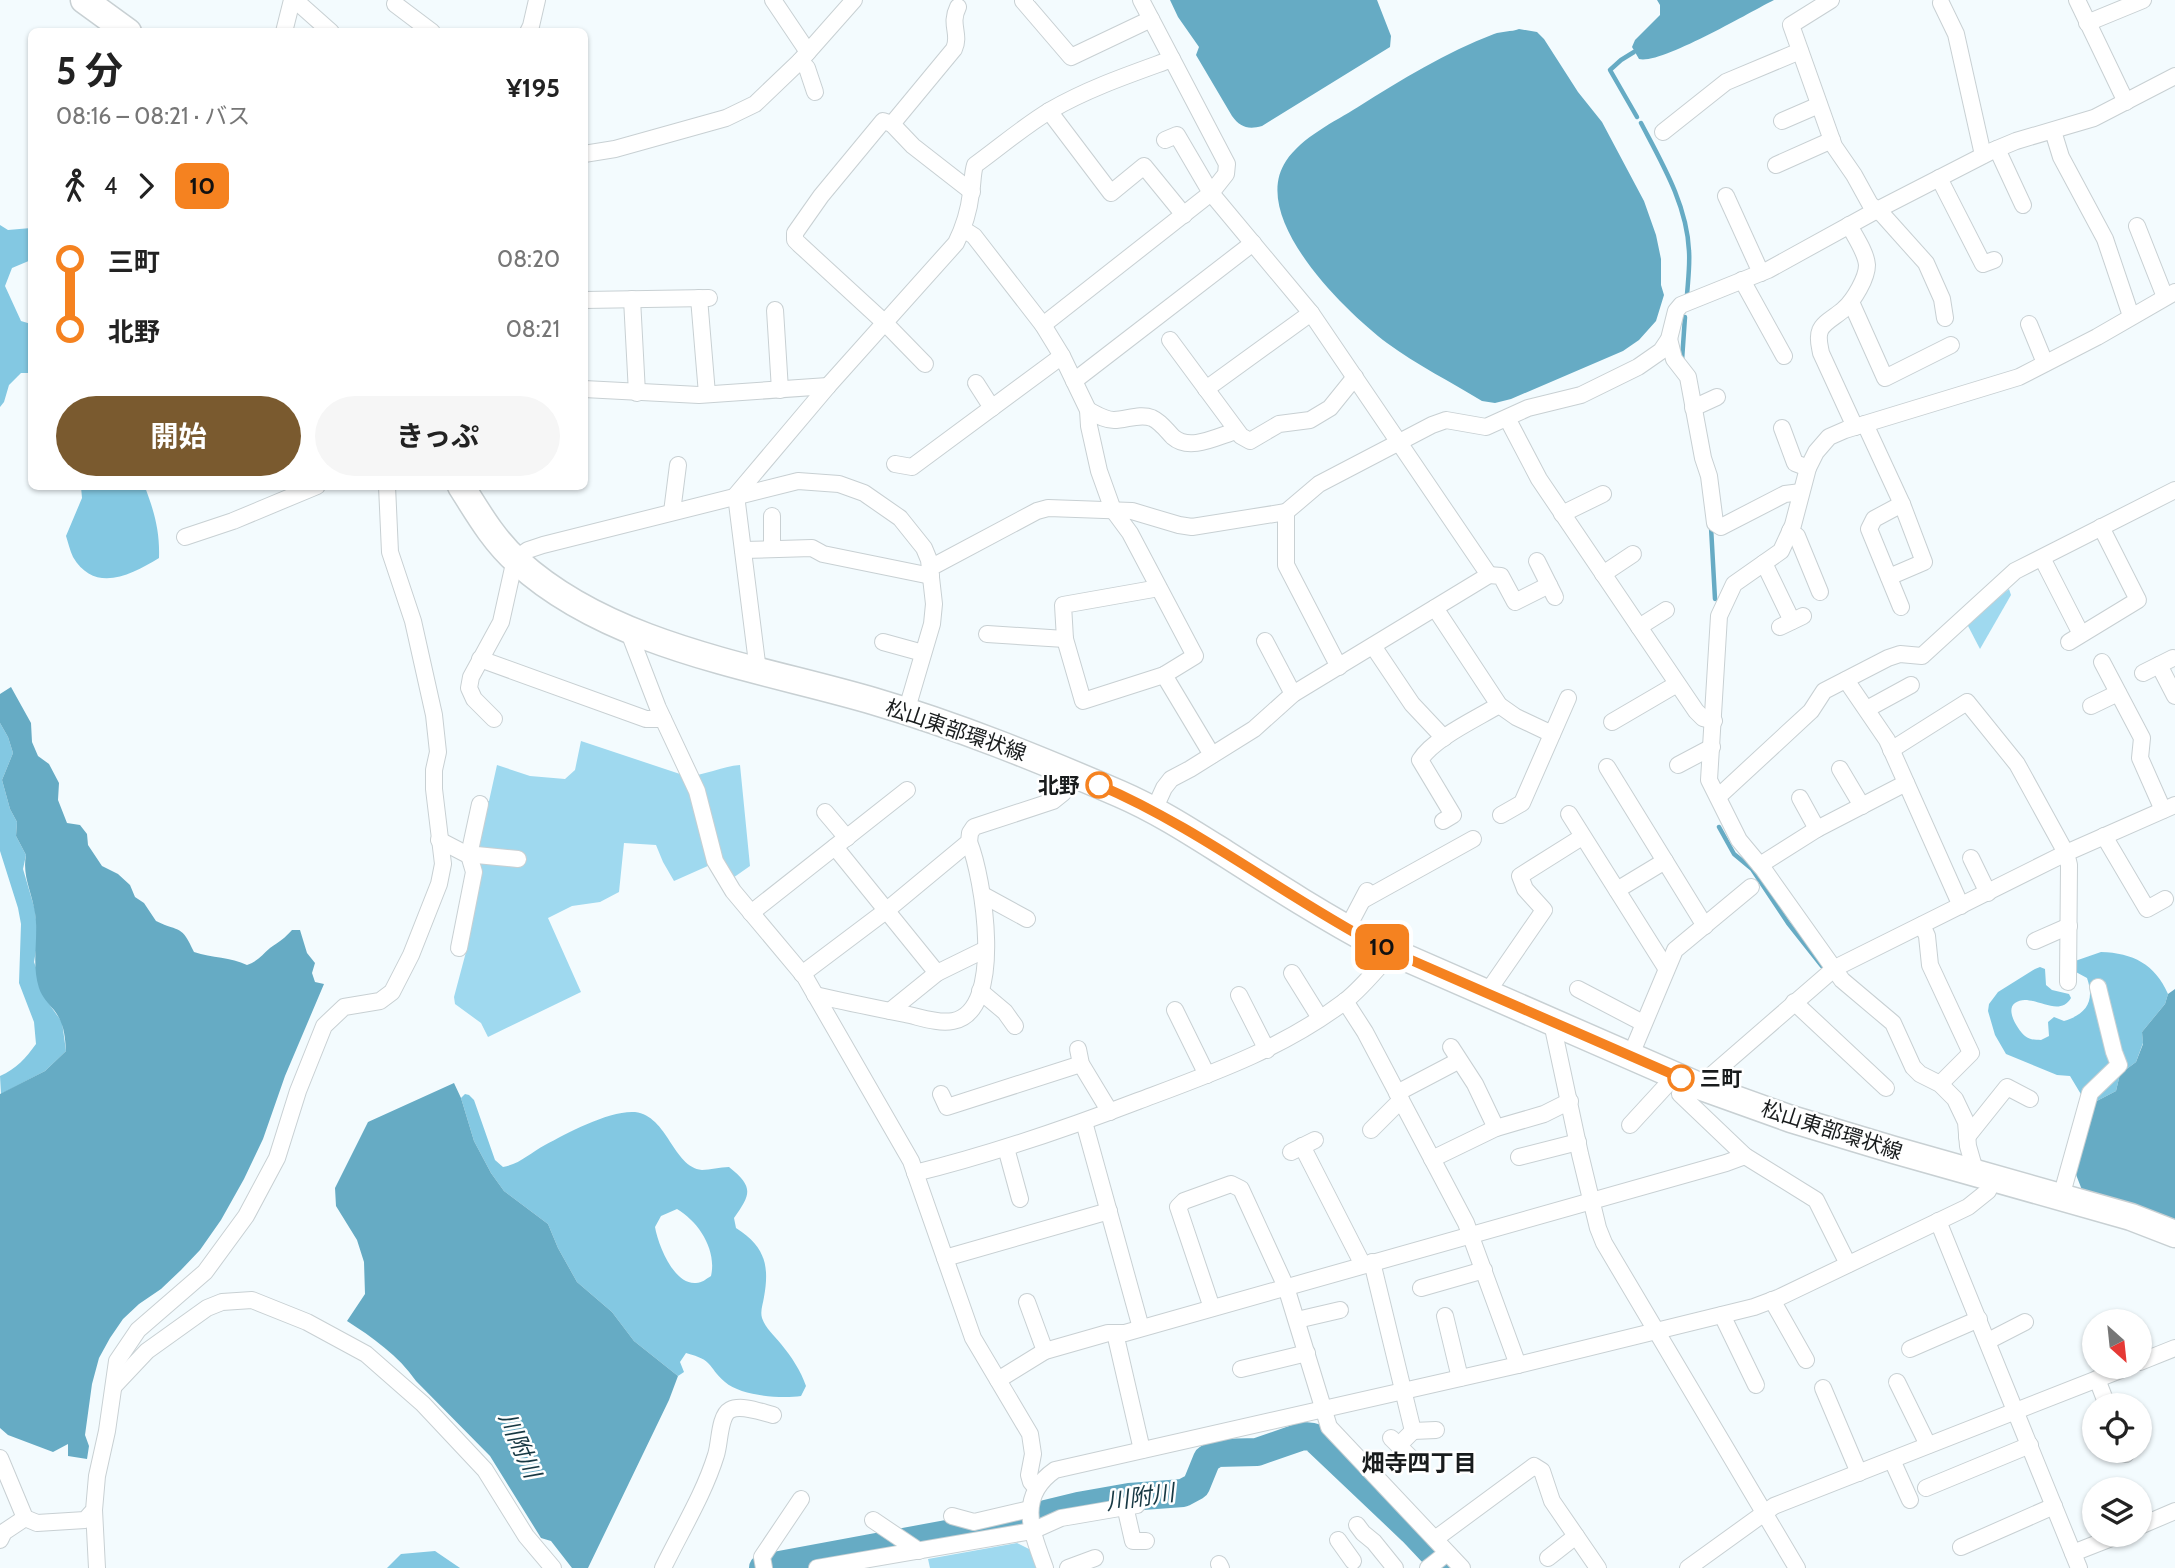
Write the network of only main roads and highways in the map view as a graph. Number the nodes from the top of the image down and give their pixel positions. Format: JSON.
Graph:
{"nodes":[{"id":1,"x":84,"y":0,"type":"edge"},
{"id":2,"x":122,"y":28,"type":"edge"},
{"id":3,"x":464,"y":490,"type":"edge"},
{"id":4,"x":2175,"y":1234,"type":"edge"}],
"edges":[{"from":1,"to":2,"type":"main road"},
{"from":3,"to":4,"type":"main road","name":"松山東部環状線"}]}
